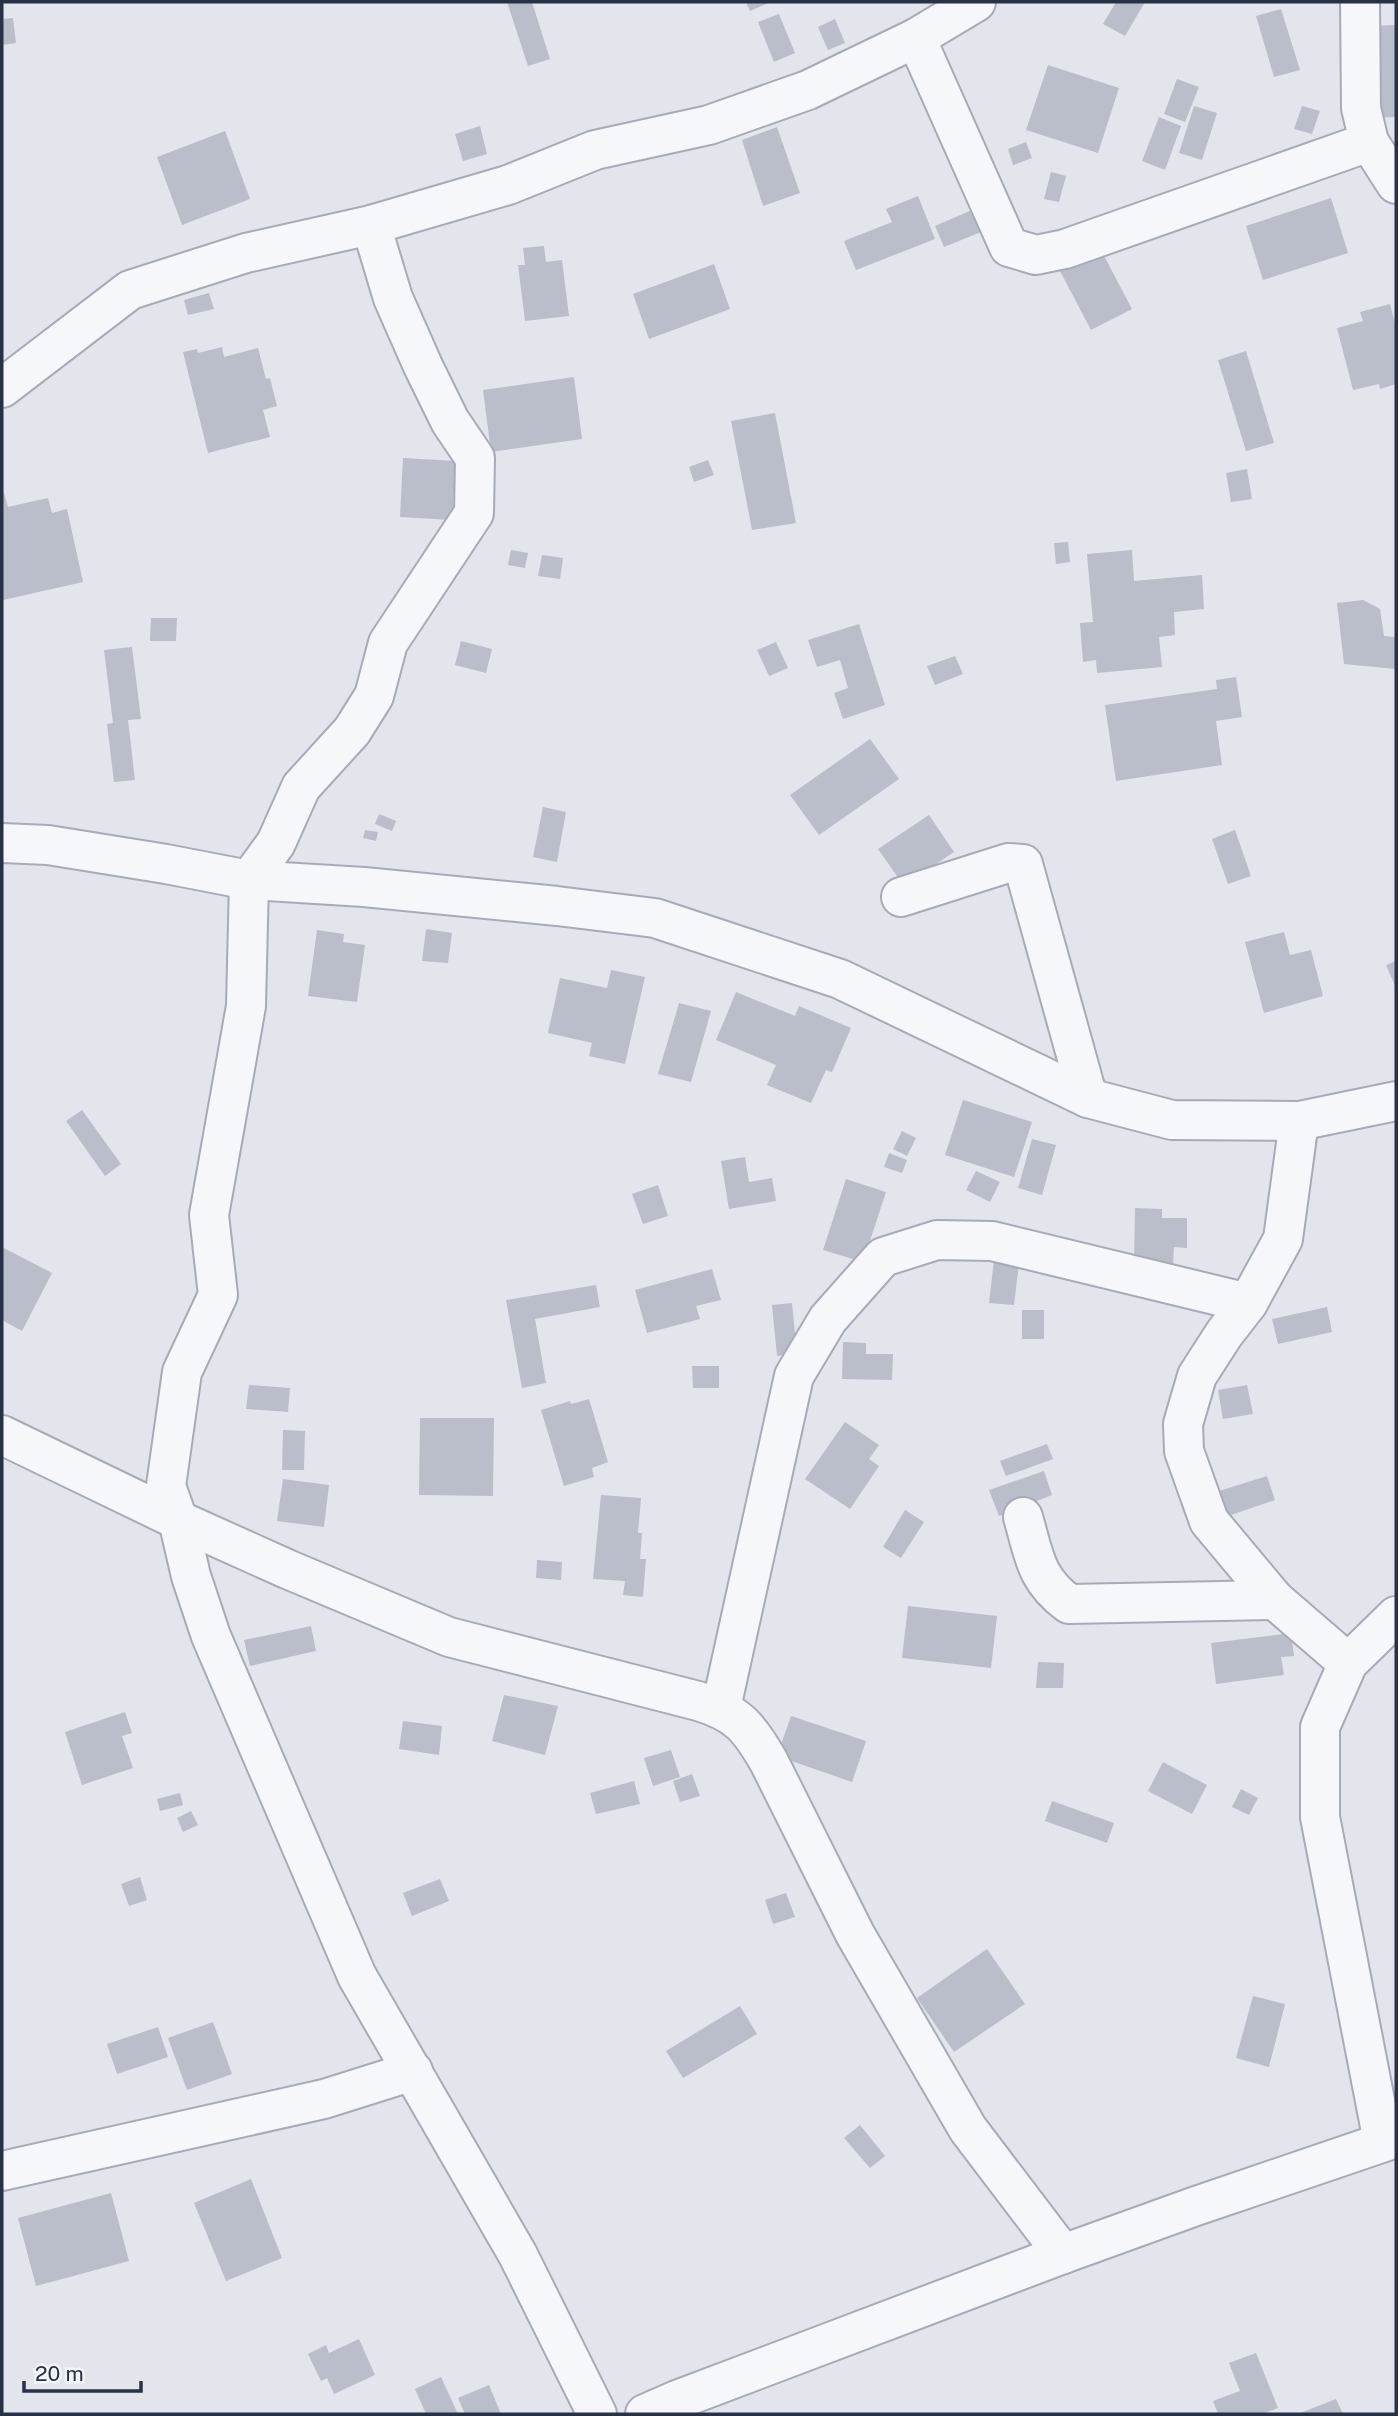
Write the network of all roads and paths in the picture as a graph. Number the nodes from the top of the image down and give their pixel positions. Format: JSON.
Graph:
{"nodes":[{"id":1,"x":976,"y":2,"type":"edge"},
{"id":2,"x":1360,"y":2,"type":"edge"},
{"id":3,"x":916,"y":38,"type":"junction"},
{"id":4,"x":1368,"y":142,"type":"junction"},
{"id":5,"x":1396,"y":184,"type":"edge"},
{"id":6,"x":371,"y":225,"type":"junction"},
{"id":7,"x":2,"y":388,"type":"edge"},
{"id":8,"x":2,"y":843,"type":"edge"},
{"id":9,"x":249,"y":880,"type":"junction"},
{"id":10,"x":901,"y":897,"type":"dead end"},
{"id":11,"x":1088,"y":1098,"type":"junction"},
{"id":12,"x":1396,"y":1101,"type":"edge"},
{"id":13,"x":1298,"y":1121,"type":"junction"},
{"id":14,"x":1248,"y":1303,"type":"junction"},
{"id":15,"x":2,"y":1435,"type":"edge"},
{"id":16,"x":1023,"y":1517,"type":"dead end"},
{"id":17,"x":178,"y":1520,"type":"junction"},
{"id":18,"x":1275,"y":1600,"type":"junction"},
{"id":19,"x":1396,"y":1616,"type":"edge"},
{"id":20,"x":1348,"y":1663,"type":"junction"},
{"id":21,"x":721,"y":1707,"type":"junction"},
{"id":22,"x":413,"y":2071,"type":"junction"},
{"id":23,"x":1389,"y":2140,"type":"edge"},
{"id":24,"x":2,"y":2171,"type":"edge"},
{"id":25,"x":1063,"y":2254,"type":"junction"},
{"id":26,"x":669,"y":2410,"type":"edge"},
{"id":27,"x":597,"y":2414,"type":"edge"}],
"edges":[{"from":1,"to":3,"type":"street"},
{"from":2,"to":4,"type":"street"},
{"from":3,"to":4,"type":"street"},
{"from":3,"to":6,"type":"street"},
{"from":4,"to":5,"type":"street"},
{"from":6,"to":7,"type":"street"},
{"from":6,"to":9,"type":"street"},
{"from":8,"to":9,"type":"street"},
{"from":9,"to":11,"type":"street"},
{"from":9,"to":17,"type":"street"},
{"from":10,"to":11,"type":"street"},
{"from":11,"to":13,"type":"street"},
{"from":12,"to":13,"type":"street"},
{"from":13,"to":14,"type":"street"},
{"from":14,"to":18,"type":"street"},
{"from":14,"to":21,"type":"street"},
{"from":15,"to":17,"type":"street"},
{"from":16,"to":18,"type":"street"},
{"from":17,"to":21,"type":"street"},
{"from":17,"to":22,"type":"street"},
{"from":18,"to":20,"type":"street"},
{"from":19,"to":20,"type":"street"},
{"from":20,"to":23,"type":"street"},
{"from":21,"to":25,"type":"street"},
{"from":22,"to":24,"type":"street"},
{"from":22,"to":27,"type":"street"},
{"from":23,"to":25,"type":"street"},
{"from":25,"to":26,"type":"street"}]}
